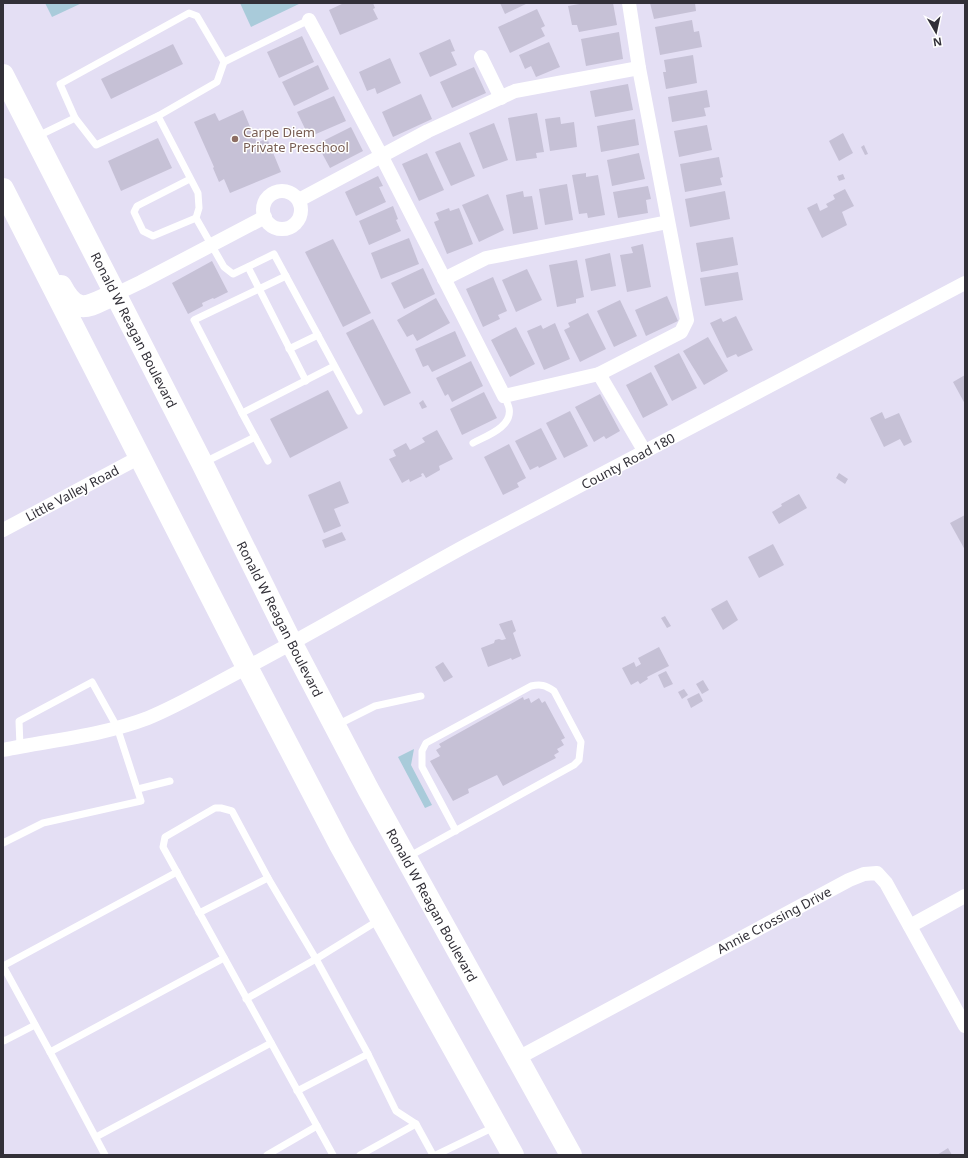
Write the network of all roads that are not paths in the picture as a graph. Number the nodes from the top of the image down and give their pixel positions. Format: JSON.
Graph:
{"nodes":[{"id":1,"x":629,"y":3,"type":"edge"},
{"id":2,"x":310,"y":20,"type":"joint"},
{"id":3,"x":481,"y":57,"type":"dead end"},
{"id":4,"x":224,"y":62,"type":"junction"},
{"id":5,"x":639,"y":68,"type":"junction"},
{"id":6,"x":3,"y":75,"type":"edge"},
{"id":7,"x":501,"y":98,"type":"junction"},
{"id":8,"x":158,"y":116,"type":"junction"},
{"id":9,"x":75,"y":118,"type":"junction"},
{"id":10,"x":36,"y":137,"type":"junction"},
{"id":11,"x":382,"y":157,"type":"junction"},
{"id":12,"x":190,"y":179,"type":"junction"},
{"id":13,"x":3,"y":189,"type":"edge"},
{"id":14,"x":299,"y":200,"type":"junction"},
{"id":15,"x":265,"y":217,"type":"junction"},
{"id":16,"x":196,"y":218,"type":"junction"},
{"id":17,"x":668,"y":222,"type":"junction"},
{"id":18,"x":27,"y":234,"type":"junction"},
{"id":19,"x":211,"y":245,"type":"junction"},
{"id":20,"x":248,"y":267,"type":"junction"},
{"id":21,"x":286,"y":276,"type":"junction"},
{"id":22,"x":444,"y":279,"type":"junction"},
{"id":23,"x":965,"y":283,"type":"edge"},
{"id":24,"x":259,"y":289,"type":"junction"},
{"id":25,"x":116,"y":294,"type":"junction"},
{"id":26,"x":318,"y":336,"type":"junction"},
{"id":27,"x":289,"y":349,"type":"junction"},
{"id":28,"x":334,"y":366,"type":"junction"},
{"id":29,"x":599,"y":374,"type":"junction"},
{"id":30,"x":306,"y":381,"type":"junction"},
{"id":31,"x":504,"y":396,"type":"junction"},
{"id":32,"x":359,"y":411,"type":"dead end"},
{"id":33,"x":242,"y":413,"type":"junction"},
{"id":34,"x":255,"y":437,"type":"junction"},
{"id":35,"x":472,"y":443,"type":"dead end"},
{"id":36,"x":645,"y":452,"type":"junction"},
{"id":37,"x":140,"y":457,"type":"junction"},
{"id":38,"x":268,"y":461,"type":"dead end"},
{"id":39,"x":202,"y":463,"type":"junction"},
{"id":40,"x":3,"y":530,"type":"edge"},
{"id":41,"x":292,"y":644,"type":"junction"},
{"id":42,"x":247,"y":667,"type":"junction"},
{"id":43,"x":421,"y":696,"type":"dead end"},
{"id":44,"x":335,"y":726,"type":"junction"},
{"id":45,"x":117,"y":727,"type":"junction"},
{"id":46,"x":20,"y":746,"type":"junction"},
{"id":47,"x":3,"y":750,"type":"edge"},
{"id":48,"x":170,"y":781,"type":"dead end"},
{"id":49,"x":138,"y":789,"type":"junction"},
{"id":50,"x":456,"y":830,"type":"junction"},
{"id":51,"x":3,"y":842,"type":"edge"},
{"id":52,"x":406,"y":858,"type":"junction"},
{"id":53,"x":177,"y":872,"type":"junction"},
{"id":54,"x":268,"y":878,"type":"junction"},
{"id":55,"x":965,"y":896,"type":"edge"},
{"id":56,"x":199,"y":913,"type":"junction"},
{"id":57,"x":381,"y":918,"type":"junction"},
{"id":58,"x":910,"y":926,"type":"junction"},
{"id":59,"x":224,"y":958,"type":"junction"},
{"id":60,"x":316,"y":959,"type":"junction"},
{"id":61,"x":3,"y":966,"type":"edge"},
{"id":62,"x":246,"y":999,"type":"junction"},
{"id":63,"x":35,"y":1025,"type":"junction"},
{"id":64,"x":965,"y":1026,"type":"edge"},
{"id":65,"x":3,"y":1040,"type":"edge"},
{"id":66,"x":271,"y":1042,"type":"junction"},
{"id":67,"x":50,"y":1052,"type":"junction"},
{"id":68,"x":368,"y":1054,"type":"junction"},
{"id":69,"x":518,"y":1058,"type":"junction"},
{"id":70,"x":297,"y":1091,"type":"junction"},
{"id":71,"x":416,"y":1124,"type":"junction"},
{"id":72,"x":317,"y":1126,"type":"junction"},
{"id":73,"x":496,"y":1126,"type":"junction"},
{"id":74,"x":96,"y":1138,"type":"junction"},
{"id":75,"x":105,"y":1155,"type":"edge"},
{"id":76,"x":267,"y":1155,"type":"edge"},
{"id":77,"x":333,"y":1155,"type":"edge"},
{"id":78,"x":360,"y":1155,"type":"edge"},
{"id":79,"x":434,"y":1155,"type":"edge"},
{"id":80,"x":513,"y":1155,"type":"edge"},
{"id":81,"x":571,"y":1155,"type":"edge"}],
"edges":[{"from":1,"to":5,"type":"street"},
{"from":2,"to":4,"type":"lane"},
{"from":2,"to":11,"type":"street"},
{"from":3,"to":7,"type":"street"},
{"from":4,"to":8,"type":"lane"},
{"from":4,"to":9,"type":"lane"},
{"from":5,"to":7,"type":"street"},
{"from":5,"to":17,"type":"street"},
{"from":6,"to":10,"type":"main road","name":"Ronald W Reagan Boulevard"},
{"from":7,"to":11,"type":"street"},
{"from":8,"to":9,"type":"lane"},
{"from":8,"to":12,"type":"lane"},
{"from":9,"to":10,"type":"lane"},
{"from":10,"to":25,"type":"main road","name":"Ronald W Reagan Boulevard"},
{"from":11,"to":14,"type":"street"},
{"from":11,"to":22,"type":"street"},
{"from":12,"to":16,"type":"lane"},
{"from":12,"to":16,"type":"lane"},
{"from":13,"to":18,"type":"main road"},
{"from":14,"to":15,"type":"street"},
{"from":14,"to":15,"type":"street"},
{"from":15,"to":19,"type":"street"},
{"from":16,"to":19,"type":"lane"},
{"from":17,"to":22,"type":"street"},
{"from":17,"to":29,"type":"street"},
{"from":18,"to":25,"type":"main road"},
{"from":18,"to":37,"type":"main road"},
{"from":19,"to":20,"type":"lane"},
{"from":19,"to":25,"type":"street"},
{"from":20,"to":21,"type":"lane"},
{"from":20,"to":24,"type":"lane"},
{"from":21,"to":24,"type":"lane"},
{"from":21,"to":26,"type":"lane"},
{"from":22,"to":31,"type":"street"},
{"from":23,"to":36,"type":"street","name":"County Road 180"},
{"from":24,"to":27,"type":"lane"},
{"from":24,"to":33,"type":"lane"},
{"from":25,"to":39,"type":"main road","name":"Ronald W Reagan Boulevard"},
{"from":26,"to":27,"type":"lane"},
{"from":26,"to":28,"type":"lane"},
{"from":27,"to":30,"type":"lane"},
{"from":28,"to":30,"type":"lane"},
{"from":28,"to":32,"type":"lane"},
{"from":29,"to":31,"type":"street"},
{"from":29,"to":36,"type":"street"},
{"from":30,"to":33,"type":"lane"},
{"from":31,"to":35,"type":"lane"},
{"from":33,"to":34,"type":"lane"},
{"from":34,"to":38,"type":"lane"},
{"from":34,"to":39,"type":"lane"},
{"from":36,"to":41,"type":"street","name":"County Road 180"},
{"from":37,"to":40,"type":"street","name":"Little Valley Road"},
{"from":37,"to":42,"type":"main road"},
{"from":39,"to":41,"type":"main road","name":"Ronald W Reagan Boulevard"},
{"from":41,"to":42,"type":"street","name":"County Road 180"},
{"from":41,"to":44,"type":"main road","name":"Ronald W Reagan Boulevard"},
{"from":42,"to":45,"type":"street","name":"County Road 180"},
{"from":42,"to":57,"type":"main road"},
{"from":43,"to":44,"type":"lane"},
{"from":44,"to":52,"type":"main road","name":"Ronald W Reagan Boulevard"},
{"from":45,"to":46,"type":"street","name":"County Road 180"},
{"from":45,"to":46,"type":"lane"},
{"from":45,"to":49,"type":"lane"},
{"from":46,"to":47,"type":"street","name":"County Road 180"},
{"from":48,"to":49,"type":"lane"},
{"from":49,"to":51,"type":"lane"},
{"from":50,"to":50,"type":"lane"},
{"from":50,"to":52,"type":"lane"},
{"from":52,"to":69,"type":"main road","name":"Ronald W Reagan Boulevard"},
{"from":53,"to":54,"type":"lane"},
{"from":53,"to":56,"type":"lane"},
{"from":53,"to":61,"type":"lane"},
{"from":54,"to":56,"type":"lane"},
{"from":54,"to":60,"type":"lane"},
{"from":55,"to":58,"type":"street"},
{"from":56,"to":59,"type":"lane"},
{"from":57,"to":60,"type":"lane"},
{"from":57,"to":73,"type":"main road"},
{"from":58,"to":64,"type":"street","name":"Annie Crossing Drive"},
{"from":58,"to":69,"type":"street","name":"Annie Crossing Drive"},
{"from":59,"to":62,"type":"lane"},
{"from":59,"to":67,"type":"lane"},
{"from":60,"to":62,"type":"lane"},
{"from":60,"to":68,"type":"lane"},
{"from":61,"to":63,"type":"lane"},
{"from":62,"to":66,"type":"lane"},
{"from":63,"to":65,"type":"lane"},
{"from":63,"to":67,"type":"lane"},
{"from":66,"to":70,"type":"lane"},
{"from":66,"to":74,"type":"lane"},
{"from":67,"to":74,"type":"lane"},
{"from":68,"to":70,"type":"lane"},
{"from":68,"to":71,"type":"lane"},
{"from":69,"to":81,"type":"main road","name":"Ronald W Reagan Boulevard"},
{"from":70,"to":72,"type":"lane"},
{"from":71,"to":78,"type":"lane"},
{"from":71,"to":79,"type":"lane"},
{"from":72,"to":76,"type":"lane"},
{"from":72,"to":77,"type":"lane"},
{"from":73,"to":79,"type":"lane"},
{"from":73,"to":80,"type":"main road"},
{"from":74,"to":75,"type":"lane"}]}
